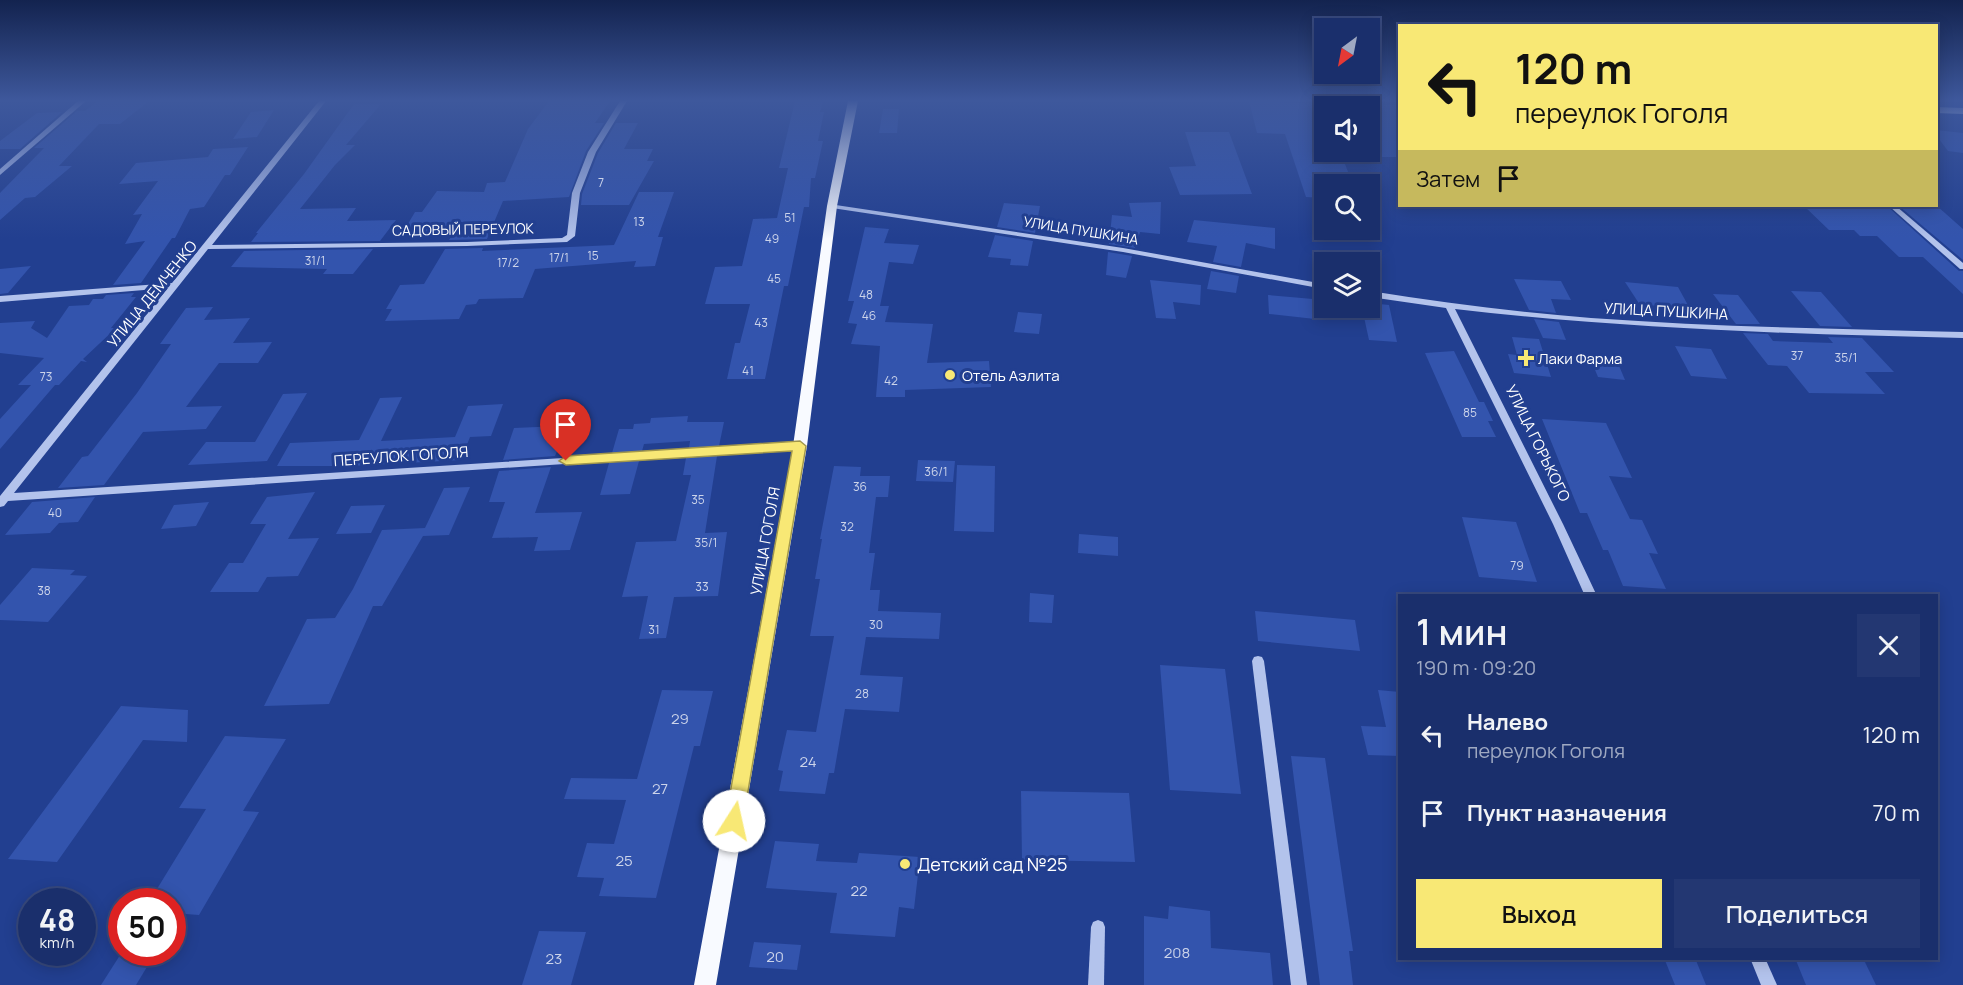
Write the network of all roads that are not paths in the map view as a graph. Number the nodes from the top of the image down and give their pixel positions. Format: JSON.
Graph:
{"nodes":[{"id":1,"x":30,"y":147,"type":"edge"},
{"id":2,"x":287,"y":147,"type":"edge"},
{"id":3,"x":595,"y":147,"type":"edge"},
{"id":4,"x":843,"y":147,"type":"edge"},
{"id":5,"x":0,"y":173,"type":"edge"},
{"id":6,"x":832,"y":206,"type":"junction"},
{"id":7,"x":1893,"y":207,"type":"edge"},
{"id":8,"x":208,"y":247,"type":"junction"},
{"id":9,"x":1963,"y":267,"type":"edge"},
{"id":10,"x":176,"y":285,"type":"junction"},
{"id":11,"x":1314,"y":285,"type":"edge"},
{"id":12,"x":1380,"y":296,"type":"edge"},
{"id":13,"x":0,"y":298,"type":"edge"},
{"id":14,"x":1450,"y":308,"type":"junction"},
{"id":15,"x":1963,"y":335,"type":"edge"},
{"id":16,"x":800,"y":446,"type":"junction"},
{"id":17,"x":3,"y":500,"type":"edge"},
{"id":18,"x":1590,"y":594,"type":"edge"},
{"id":19,"x":1258,"y":661,"type":"dead end"},
{"id":20,"x":1098,"y":927,"type":"dead end"},
{"id":21,"x":1758,"y":960,"type":"edge"},
{"id":22,"x":705,"y":985,"type":"edge"},
{"id":23,"x":1096,"y":985,"type":"edge"},
{"id":24,"x":1299,"y":985,"type":"edge"},
{"id":25,"x":1770,"y":985,"type":"edge"}],
"edges":[{"from":1,"to":5,"type":"street"},
{"from":2,"to":8,"type":"street","name":"УЛИЦА ДЕМЧЕНКО"},
{"from":3,"to":8,"type":"street","name":"САДОВЫЙ ПЕРЕУЛОК"},
{"from":4,"to":6,"type":"main road","name":"УЛИЦА ГОГОЛЯ"},
{"from":6,"to":11,"type":"street","name":"УЛИЦА ПУШКИНА"},
{"from":6,"to":16,"type":"main road","name":"УЛИЦА ГОГОЛЯ"},
{"from":7,"to":9,"type":"street"},
{"from":8,"to":10,"type":"street","name":"УЛИЦА ДЕМЧЕНКО"},
{"from":10,"to":13,"type":"street"},
{"from":10,"to":17,"type":"street","name":"УЛИЦА ДЕМЧЕНКО"},
{"from":12,"to":14,"type":"street","name":"УЛИЦА ПУШКИНА"},
{"from":14,"to":15,"type":"street","name":"УЛИЦА ПУШКИНА"},
{"from":14,"to":18,"type":"street","name":"УЛИЦА ГОРЬКОГО"},
{"from":16,"to":17,"type":"street","name":"ПЕРЕУЛОК ГОГОЛЯ"},
{"from":16,"to":22,"type":"main road","name":"УЛИЦА ГОГОЛЯ"},
{"from":19,"to":24,"type":"street"},
{"from":20,"to":23,"type":"street"},
{"from":21,"to":25,"type":"street"}]}
